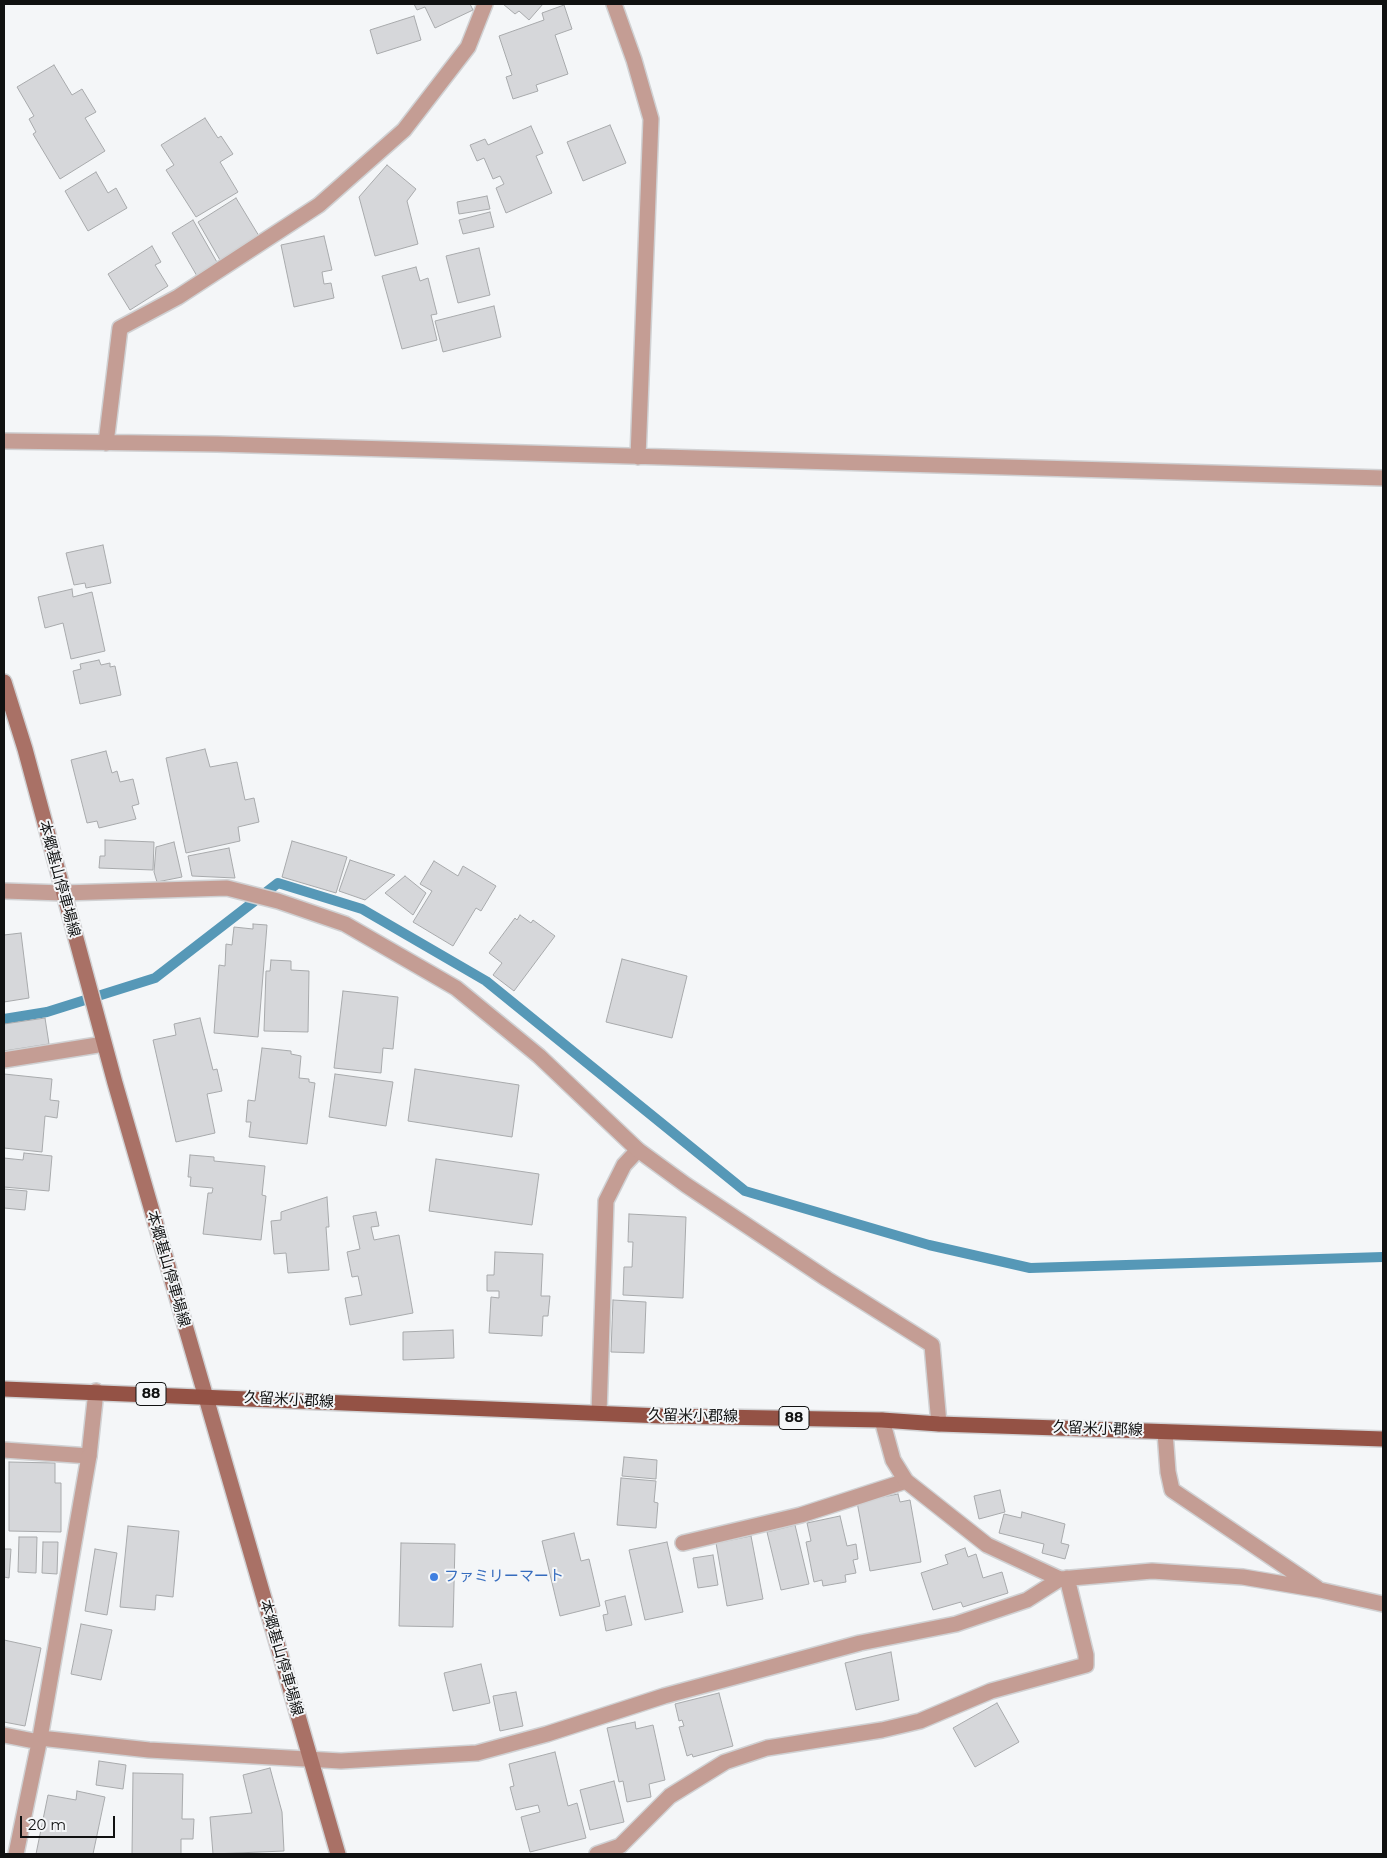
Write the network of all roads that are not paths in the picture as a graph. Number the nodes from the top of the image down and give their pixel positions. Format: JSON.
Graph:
{"nodes":[{"id":1,"x":485,"y":4,"type":"edge"},
{"id":2,"x":614,"y":4,"type":"edge"},
{"id":3,"x":4,"y":442,"type":"edge"},
{"id":4,"x":106,"y":443,"type":"junction"},
{"id":5,"x":638,"y":457,"type":"junction"},
{"id":6,"x":1383,"y":478,"type":"edge"},
{"id":7,"x":4,"y":682,"type":"edge"},
{"id":8,"x":4,"y":892,"type":"edge"},
{"id":9,"x":63,"y":893,"type":"junction"},
{"id":10,"x":104,"y":1044,"type":"junction"},
{"id":11,"x":4,"y":1060,"type":"edge"},
{"id":12,"x":638,"y":1150,"type":"junction"},
{"id":13,"x":4,"y":1389,"type":"edge"},
{"id":14,"x":96,"y":1391,"type":"junction"},
{"id":15,"x":206,"y":1396,"type":"junction"},
{"id":16,"x":599,"y":1414,"type":"junction"},
{"id":17,"x":882,"y":1420,"type":"junction"},
{"id":18,"x":939,"y":1424,"type":"junction"},
{"id":19,"x":1165,"y":1432,"type":"junction"},
{"id":20,"x":1383,"y":1439,"type":"edge"},
{"id":21,"x":4,"y":1450,"type":"edge"},
{"id":22,"x":89,"y":1456,"type":"junction"},
{"id":23,"x":906,"y":1482,"type":"junction"},
{"id":24,"x":683,"y":1543,"type":"dead end"},
{"id":25,"x":1064,"y":1578,"type":"junction"},
{"id":26,"x":1320,"y":1590,"type":"junction"},
{"id":27,"x":1383,"y":1604,"type":"edge"},
{"id":28,"x":4,"y":1735,"type":"edge"},
{"id":29,"x":40,"y":1740,"type":"junction"},
{"id":30,"x":310,"y":1760,"type":"junction"},
{"id":31,"x":16,"y":1854,"type":"edge"},
{"id":32,"x":338,"y":1854,"type":"edge"},
{"id":33,"x":597,"y":1854,"type":"edge"}],
"edges":[{"from":1,"to":4,"type":"street"},
{"from":2,"to":5,"type":"street"},
{"from":3,"to":4,"type":"street"},
{"from":4,"to":5,"type":"street"},
{"from":5,"to":6,"type":"street"},
{"from":7,"to":9,"type":"main road","name":"本郷基山停車場線"},
{"from":8,"to":9,"type":"street"},
{"from":9,"to":10,"type":"main road","name":"本郷基山停車場線"},
{"from":9,"to":12,"type":"street"},
{"from":10,"to":11,"type":"street"},
{"from":10,"to":15,"type":"main road","name":"本郷基山停車場線"},
{"from":12,"to":16,"type":"street"},
{"from":12,"to":18,"type":"street"},
{"from":13,"to":14,"type":"main road","name":"久留米小郡線","number":"88"},
{"from":14,"to":15,"type":"main road","name":"久留米小郡線","number":"88"},
{"from":14,"to":22,"type":"street"},
{"from":15,"to":16,"type":"main road","name":"久留米小郡線","number":"88"},
{"from":15,"to":30,"type":"main road","name":"本郷基山停車場線"},
{"from":16,"to":17,"type":"main road","name":"久留米小郡線","number":"88"},
{"from":17,"to":18,"type":"main road","name":"久留米小郡線","number":"88"},
{"from":17,"to":23,"type":"street"},
{"from":18,"to":19,"type":"main road","name":"久留米小郡線","number":"88"},
{"from":19,"to":20,"type":"main road","name":"久留米小郡線","number":"88"},
{"from":19,"to":26,"type":"street"},
{"from":21,"to":22,"type":"street"},
{"from":22,"to":29,"type":"street"},
{"from":23,"to":24,"type":"street"},
{"from":23,"to":25,"type":"street"},
{"from":25,"to":26,"type":"street"},
{"from":25,"to":30,"type":"street"},
{"from":25,"to":33,"type":"street"},
{"from":26,"to":27,"type":"street"},
{"from":28,"to":29,"type":"street"},
{"from":29,"to":30,"type":"street"},
{"from":29,"to":31,"type":"street"},
{"from":30,"to":32,"type":"main road","name":"本郷基山停車場線"}]}
